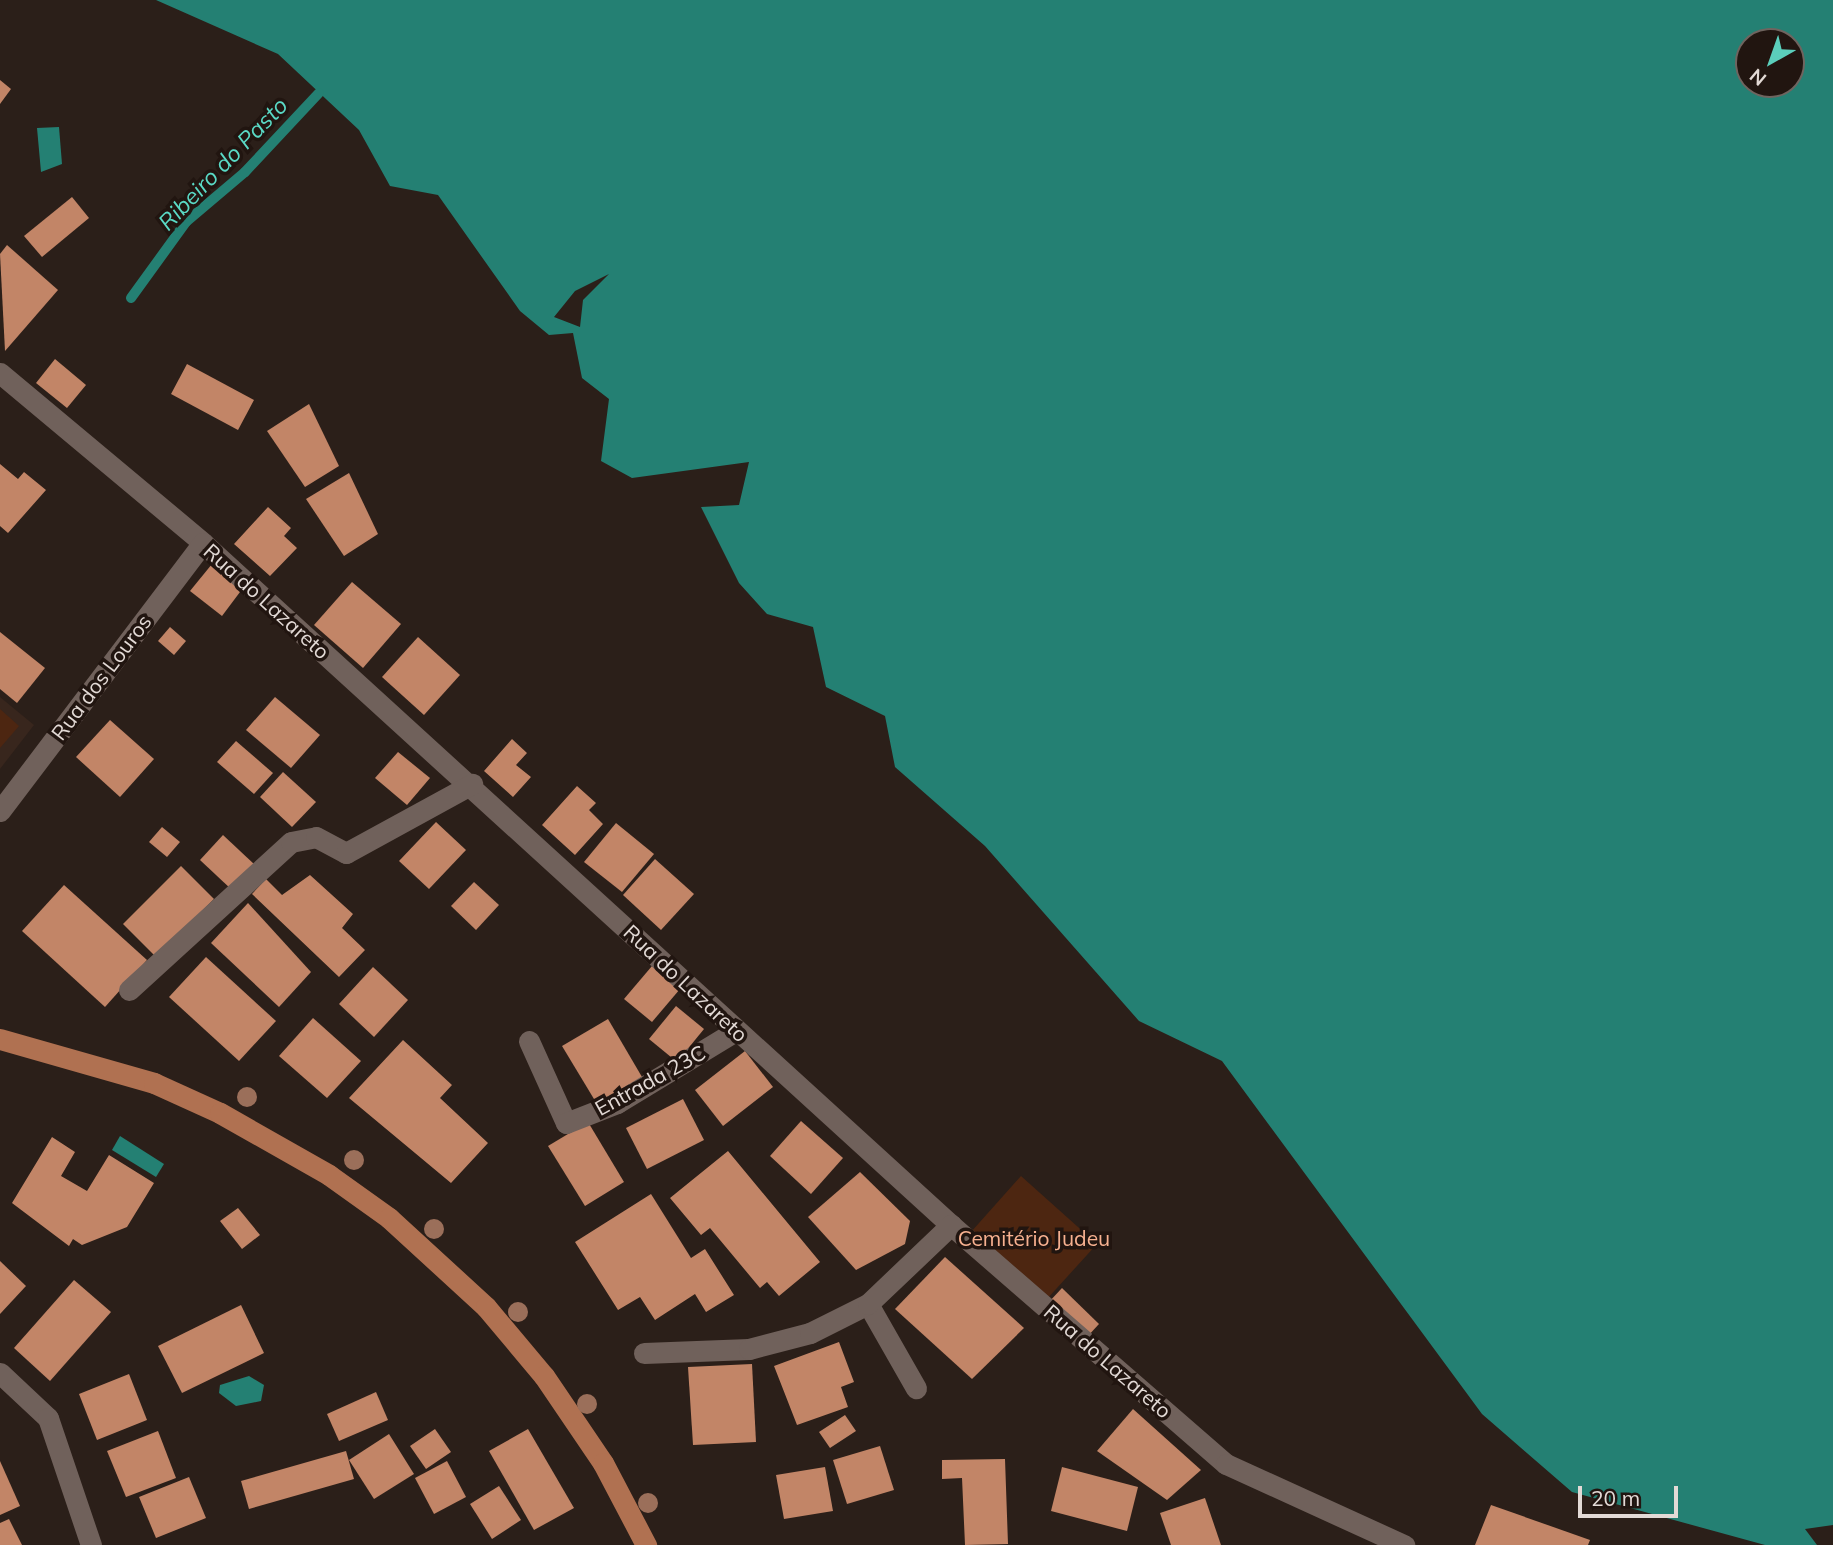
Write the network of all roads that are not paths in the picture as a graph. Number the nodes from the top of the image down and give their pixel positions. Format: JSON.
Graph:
{"nodes":[{"id":1,"x":0,"y":373,"type":"edge"},
{"id":2,"x":203,"y":543,"type":"junction"},
{"id":3,"x":472,"y":784,"type":"junction"},
{"id":4,"x":0,"y":811,"type":"edge"},
{"id":5,"x":129,"y":990,"type":"dead end"},
{"id":6,"x":737,"y":1030,"type":"junction"},
{"id":7,"x":0,"y":1039,"type":"edge"},
{"id":8,"x":529,"y":1041,"type":"dead end"},
{"id":9,"x":951,"y":1225,"type":"junction"},
{"id":10,"x":868,"y":1304,"type":"junction"},
{"id":11,"x":644,"y":1353,"type":"dead end"},
{"id":12,"x":0,"y":1373,"type":"edge"},
{"id":13,"x":916,"y":1388,"type":"dead end"},
{"id":14,"x":91,"y":1545,"type":"edge"},
{"id":15,"x":646,"y":1545,"type":"edge"},
{"id":16,"x":1404,"y":1545,"type":"edge"}],
"edges":[{"from":1,"to":2,"type":"street","name":"Rua do Lazareto"},
{"from":2,"to":3,"type":"street","name":"Rua do Lazareto"},
{"from":2,"to":4,"type":"street","name":"Rua dos Louros"},
{"from":3,"to":5,"type":"street"},
{"from":3,"to":6,"type":"street","name":"Rua do Lazareto"},
{"from":6,"to":8,"type":"street","name":"Entrada 23C"},
{"from":6,"to":9,"type":"street","name":"Rua do Lazareto"},
{"from":7,"to":15,"type":"main road"},
{"from":9,"to":10,"type":"street"},
{"from":9,"to":16,"type":"street","name":"Rua do Lazareto"},
{"from":10,"to":11,"type":"street"},
{"from":10,"to":13,"type":"street"},
{"from":12,"to":14,"type":"street"}]}
